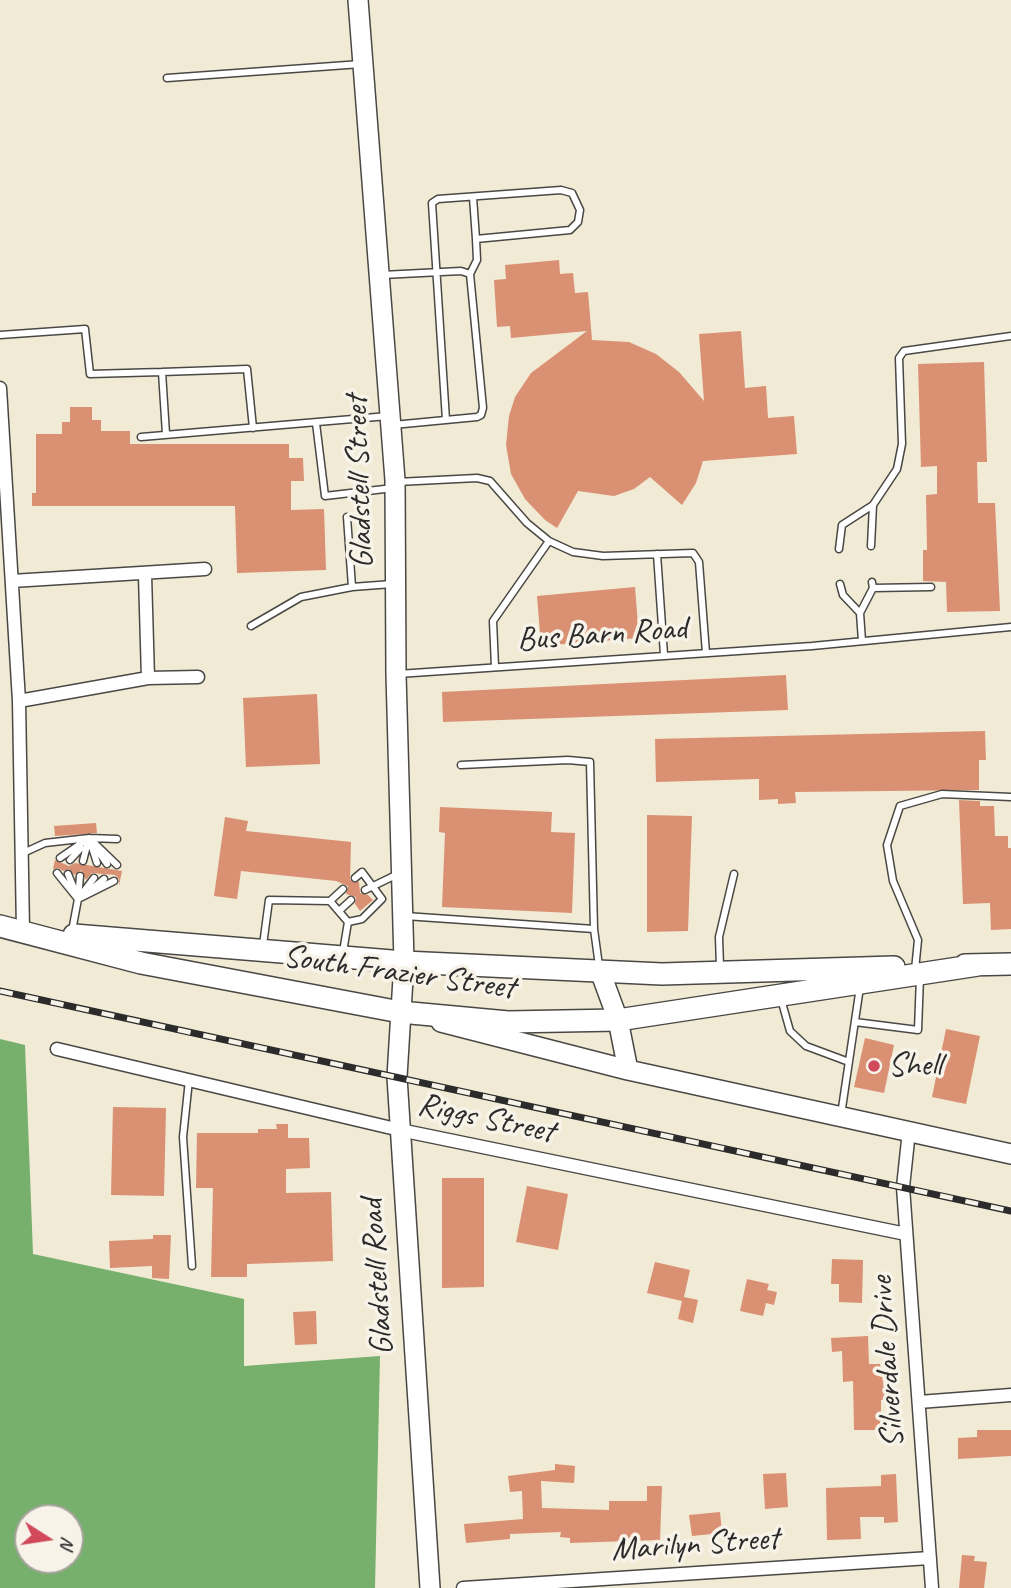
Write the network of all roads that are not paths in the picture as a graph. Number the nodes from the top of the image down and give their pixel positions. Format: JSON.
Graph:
{"nodes":[{"id":1,"x":358,"y":0,"type":"edge"},
{"id":2,"x":363,"y":64,"type":"junction"},
{"id":3,"x":167,"y":78,"type":"dead end"},
{"id":4,"x":473,"y":197,"type":"junction"},
{"id":5,"x":476,"y":239,"type":"junction"},
{"id":6,"x":435,"y":272,"type":"junction"},
{"id":7,"x":470,"y":274,"type":"junction"},
{"id":8,"x":379,"y":276,"type":"junction"},
{"id":9,"x":0,"y":335,"type":"edge"},
{"id":10,"x":1011,"y":336,"type":"edge"},
{"id":11,"x":162,"y":372,"type":"junction"},
{"id":12,"x":0,"y":388,"type":"edge"},
{"id":13,"x":446,"y":420,"type":"junction"},
{"id":14,"x":390,"y":421,"type":"junction"},
{"id":15,"x":316,"y":423,"type":"junction"},
{"id":16,"x":253,"y":428,"type":"junction"},
{"id":17,"x":166,"y":434,"type":"junction"},
{"id":18,"x":141,"y":437,"type":"dead end"},
{"id":19,"x":2,"y":453,"type":"edge"},
{"id":20,"x":395,"y":485,"type":"junction"},
{"id":21,"x":873,"y":505,"type":"junction"},
{"id":22,"x":347,"y":517,"type":"dead end"},
{"id":23,"x":549,"y":541,"type":"junction"},
{"id":24,"x":871,"y":546,"type":"dead end"},
{"id":25,"x":839,"y":549,"type":"dead end"},
{"id":26,"x":657,"y":554,"type":"junction"},
{"id":27,"x":205,"y":569,"type":"dead end"},
{"id":28,"x":145,"y":575,"type":"junction"},
{"id":29,"x":12,"y":581,"type":"junction"},
{"id":30,"x":396,"y":584,"type":"junction"},
{"id":31,"x":840,"y":584,"type":"dead end"},
{"id":32,"x":352,"y":587,"type":"junction"},
{"id":33,"x":931,"y":587,"type":"dead end"},
{"id":34,"x":860,"y":613,"type":"junction"},
{"id":35,"x":251,"y":626,"type":"dead end"},
{"id":36,"x":1011,"y":627,"type":"edge"},
{"id":37,"x":862,"y":641,"type":"junction"},
{"id":38,"x":706,"y":653,"type":"junction"},
{"id":39,"x":664,"y":655,"type":"junction"},
{"id":40,"x":495,"y":667,"type":"junction"},
{"id":41,"x":396,"y":674,"type":"junction"},
{"id":42,"x":198,"y":677,"type":"dead end"},
{"id":43,"x":148,"y":678,"type":"junction"},
{"id":44,"x":19,"y":701,"type":"junction"},
{"id":45,"x":461,"y":765,"type":"dead end"},
{"id":46,"x":1011,"y":797,"type":"edge"},
{"id":47,"x":89,"y":838,"type":"junction"},
{"id":48,"x":117,"y":839,"type":"dead end"},
{"id":49,"x":21,"y":854,"type":"junction"},
{"id":50,"x":60,"y":858,"type":"dead end"},
{"id":51,"x":70,"y":860,"type":"dead end"},
{"id":52,"x":83,"y":861,"type":"dead end"},
{"id":53,"x":97,"y":863,"type":"dead end"},
{"id":54,"x":107,"y":864,"type":"dead end"},
{"id":55,"x":117,"y":865,"type":"dead end"},
{"id":56,"x":402,"y":872,"type":"junction"},
{"id":57,"x":57,"y":873,"type":"dead end"},
{"id":58,"x":68,"y":874,"type":"dead end"},
{"id":59,"x":734,"y":874,"type":"dead end"},
{"id":60,"x":80,"y":876,"type":"dead end"},
{"id":61,"x":94,"y":878,"type":"dead end"},
{"id":62,"x":355,"y":878,"type":"dead end"},
{"id":63,"x":104,"y":879,"type":"dead end"},
{"id":64,"x":114,"y":881,"type":"dead end"},
{"id":65,"x":372,"y":885,"type":"junction"},
{"id":66,"x":343,"y":889,"type":"dead end"},
{"id":67,"x":365,"y":890,"type":"dead end"},
{"id":68,"x":78,"y":899,"type":"junction"},
{"id":69,"x":351,"y":900,"type":"dead end"},
{"id":70,"x":330,"y":901,"type":"junction"},
{"id":71,"x":339,"y":911,"type":"junction"},
{"id":72,"x":403,"y":916,"type":"junction"},
{"id":73,"x":348,"y":922,"type":"junction"},
{"id":74,"x":0,"y":926,"type":"edge"},
{"id":75,"x":594,"y":929,"type":"junction"},
{"id":76,"x":23,"y":931,"type":"junction"},
{"id":77,"x":71,"y":935,"type":"junction"},
{"id":78,"x":262,"y":951,"type":"junction"},
{"id":79,"x":342,"y":957,"type":"junction"},
{"id":80,"x":404,"y":962,"type":"junction"},
{"id":81,"x":1011,"y":964,"type":"edge"},
{"id":82,"x":600,"y":971,"type":"junction"},
{"id":83,"x":720,"y":972,"type":"junction"},
{"id":84,"x":917,"y":972,"type":"junction"},
{"id":85,"x":861,"y":984,"type":"junction"},
{"id":86,"x":780,"y":997,"type":"junction"},
{"id":87,"x":400,"y":1012,"type":"junction"},
{"id":88,"x":618,"y":1020,"type":"junction"},
{"id":89,"x":855,"y":1021,"type":"junction"},
{"id":90,"x":57,"y":1049,"type":"dead end"},
{"id":91,"x":849,"y":1062,"type":"junction"},
{"id":92,"x":628,"y":1070,"type":"junction"},
{"id":93,"x":189,"y":1080,"type":"junction"},
{"id":94,"x":841,"y":1116,"type":"junction"},
{"id":95,"x":400,"y":1130,"type":"junction"},
{"id":96,"x":909,"y":1131,"type":"junction"},
{"id":97,"x":1011,"y":1154,"type":"edge"},
{"id":98,"x":906,"y":1234,"type":"junction"},
{"id":99,"x":192,"y":1266,"type":"dead end"},
{"id":100,"x":1011,"y":1395,"type":"edge"},
{"id":101,"x":919,"y":1402,"type":"junction"},
{"id":102,"x":930,"y":1558,"type":"junction"},
{"id":103,"x":430,"y":1588,"type":"edge"},
{"id":104,"x":463,"y":1588,"type":"edge"},
{"id":105,"x":932,"y":1588,"type":"edge"}],
"edges":[{"from":1,"to":2,"type":"street","name":"Gladstell Street"},
{"from":2,"to":3,"type":"lane"},
{"from":2,"to":8,"type":"street","name":"Gladstell Street"},
{"from":4,"to":5,"type":"lane"},
{"from":4,"to":5,"type":"lane"},
{"from":4,"to":6,"type":"lane"},
{"from":5,"to":7,"type":"lane"},
{"from":6,"to":7,"type":"lane"},
{"from":6,"to":8,"type":"lane"},
{"from":6,"to":13,"type":"lane"},
{"from":7,"to":13,"type":"lane"},
{"from":8,"to":14,"type":"street","name":"Gladstell Street"},
{"from":9,"to":11,"type":"lane"},
{"from":10,"to":21,"type":"lane"},
{"from":11,"to":16,"type":"lane"},
{"from":11,"to":17,"type":"lane"},
{"from":12,"to":19,"type":"street"},
{"from":13,"to":14,"type":"lane"},
{"from":14,"to":15,"type":"lane"},
{"from":14,"to":20,"type":"street","name":"Gladstell Street"},
{"from":15,"to":16,"type":"lane"},
{"from":15,"to":20,"type":"lane"},
{"from":16,"to":17,"type":"lane"},
{"from":17,"to":18,"type":"lane"},
{"from":19,"to":29,"type":"street"},
{"from":20,"to":23,"type":"lane"},
{"from":20,"to":30,"type":"street","name":"Gladstell Street"},
{"from":21,"to":24,"type":"lane"},
{"from":21,"to":25,"type":"lane"},
{"from":22,"to":32,"type":"lane"},
{"from":23,"to":26,"type":"lane"},
{"from":23,"to":40,"type":"lane"},
{"from":26,"to":38,"type":"lane"},
{"from":26,"to":39,"type":"lane"},
{"from":27,"to":28,"type":"street"},
{"from":28,"to":29,"type":"street"},
{"from":28,"to":43,"type":"street"},
{"from":29,"to":44,"type":"street"},
{"from":30,"to":32,"type":"lane"},
{"from":30,"to":41,"type":"street","name":"Gladstell Street"},
{"from":31,"to":34,"type":"lane"},
{"from":32,"to":35,"type":"lane"},
{"from":33,"to":34,"type":"lane"},
{"from":34,"to":37,"type":"lane"},
{"from":36,"to":37,"type":"lane","name":"Bus Barn Road"},
{"from":37,"to":38,"type":"lane","name":"Bus Barn Road"},
{"from":38,"to":39,"type":"lane","name":"Bus Barn Road"},
{"from":39,"to":40,"type":"lane","name":"Bus Barn Road"},
{"from":40,"to":41,"type":"lane","name":"Bus Barn Road"},
{"from":41,"to":56,"type":"street","name":"Gladstell Street"},
{"from":42,"to":43,"type":"street"},
{"from":43,"to":44,"type":"street"},
{"from":44,"to":49,"type":"street"},
{"from":45,"to":75,"type":"lane"},
{"from":46,"to":84,"type":"lane"},
{"from":47,"to":48,"type":"lane"},
{"from":47,"to":49,"type":"lane"},
{"from":47,"to":50,"type":"lane"},
{"from":47,"to":51,"type":"lane"},
{"from":47,"to":52,"type":"lane"},
{"from":47,"to":53,"type":"lane"},
{"from":47,"to":54,"type":"lane"},
{"from":47,"to":55,"type":"lane"},
{"from":49,"to":76,"type":"street"},
{"from":56,"to":65,"type":"lane"},
{"from":56,"to":72,"type":"street","name":"Gladstell Street"},
{"from":57,"to":68,"type":"lane"},
{"from":58,"to":68,"type":"lane"},
{"from":59,"to":83,"type":"lane"},
{"from":60,"to":68,"type":"lane"},
{"from":61,"to":68,"type":"lane"},
{"from":62,"to":65,"type":"lane"},
{"from":63,"to":68,"type":"lane"},
{"from":64,"to":68,"type":"lane"},
{"from":65,"to":67,"type":"lane"},
{"from":65,"to":73,"type":"lane"},
{"from":66,"to":70,"type":"lane"},
{"from":68,"to":77,"type":"lane"},
{"from":69,"to":71,"type":"lane"},
{"from":70,"to":71,"type":"lane"},
{"from":70,"to":78,"type":"lane"},
{"from":71,"to":73,"type":"lane"},
{"from":72,"to":75,"type":"lane"},
{"from":72,"to":80,"type":"street","name":"Gladstell Street"},
{"from":73,"to":79,"type":"lane"},
{"from":74,"to":76,"type":"main road","name":"South Frazier Street"},
{"from":75,"to":82,"type":"lane"},
{"from":76,"to":77,"type":"main road","name":"South Frazier Street"},
{"from":76,"to":87,"type":"main road","name":"South Frazier Street"},
{"from":77,"to":78,"type":"main road","name":"South Frazier Street"},
{"from":78,"to":79,"type":"main road","name":"South Frazier Street"},
{"from":79,"to":80,"type":"main road","name":"South Frazier Street"},
{"from":80,"to":82,"type":"main road","name":"South Frazier Street"},
{"from":80,"to":87,"type":"street","name":"Gladstell Road"},
{"from":81,"to":84,"type":"main road","name":"South Frazier Street"},
{"from":82,"to":83,"type":"main road","name":"South Frazier Street"},
{"from":82,"to":88,"type":"street"},
{"from":83,"to":84,"type":"main road","name":"South Frazier Street"},
{"from":84,"to":85,"type":"main road","name":"South Frazier Street"},
{"from":84,"to":89,"type":"lane"},
{"from":85,"to":86,"type":"main road","name":"South Frazier Street"},
{"from":85,"to":89,"type":"lane"},
{"from":86,"to":88,"type":"main road","name":"South Frazier Street"},
{"from":86,"to":91,"type":"lane"},
{"from":87,"to":88,"type":"main road","name":"South Frazier Street"},
{"from":87,"to":92,"type":"street"},
{"from":87,"to":95,"type":"street","name":"Gladstell Road"},
{"from":88,"to":92,"type":"street"},
{"from":89,"to":91,"type":"lane"},
{"from":90,"to":93,"type":"street","name":"Riggs Street"},
{"from":91,"to":94,"type":"lane"},
{"from":92,"to":94,"type":"street"},
{"from":93,"to":95,"type":"street","name":"Riggs Street"},
{"from":93,"to":99,"type":"lane"},
{"from":94,"to":96,"type":"street"},
{"from":95,"to":98,"type":"street","name":"Riggs Street"},
{"from":95,"to":103,"type":"street","name":"Gladstell Road"},
{"from":96,"to":97,"type":"street"},
{"from":96,"to":98,"type":"street","name":"Silverdale Drive"},
{"from":98,"to":101,"type":"street","name":"Silverdale Drive"},
{"from":100,"to":101,"type":"street"},
{"from":101,"to":102,"type":"street","name":"Silverdale Drive"},
{"from":102,"to":104,"type":"street","name":"Marilyn Street"},
{"from":102,"to":105,"type":"street","name":"Silverdale Drive"}]}
